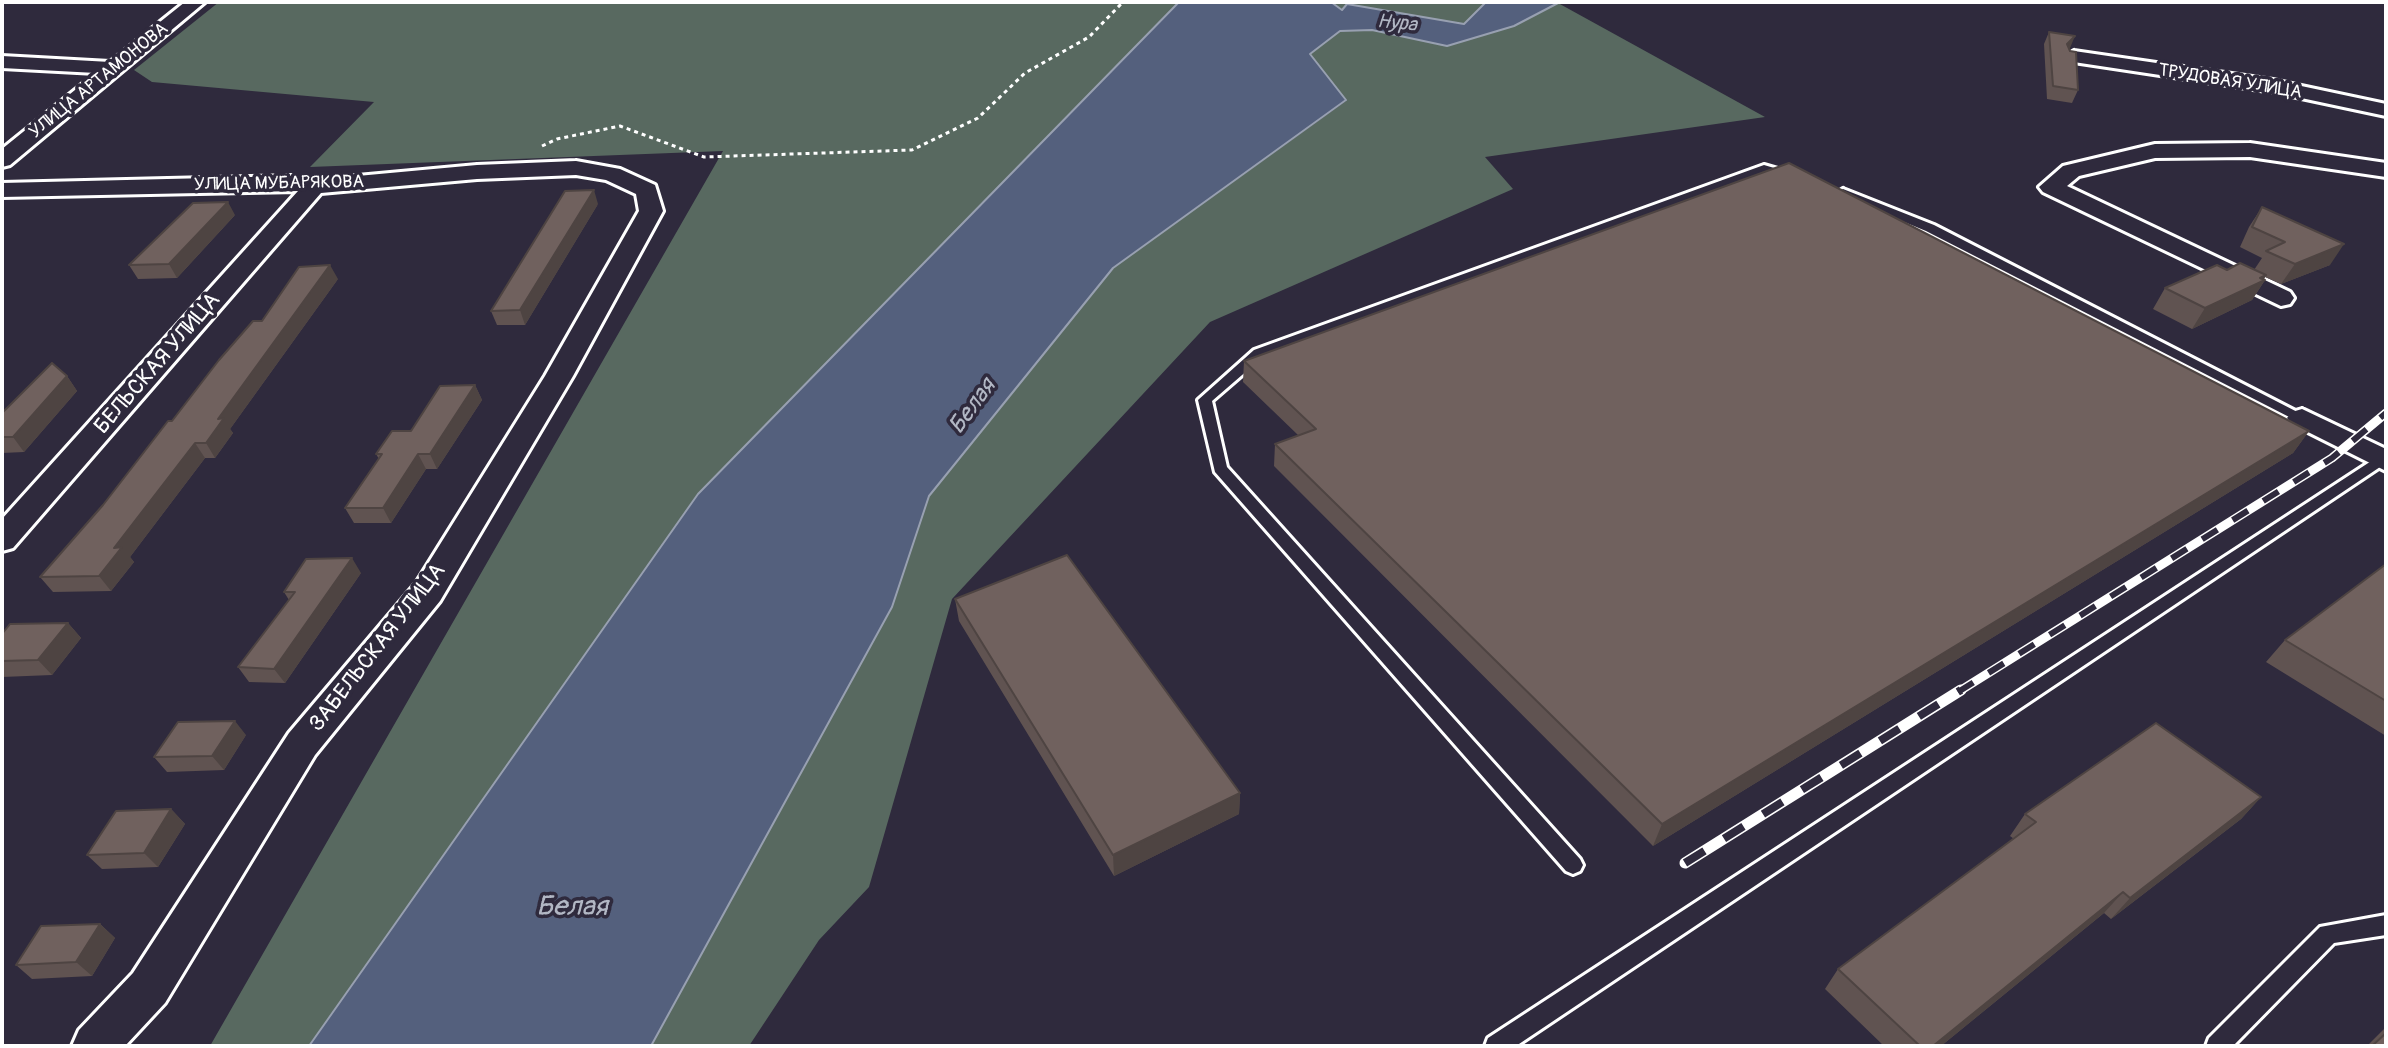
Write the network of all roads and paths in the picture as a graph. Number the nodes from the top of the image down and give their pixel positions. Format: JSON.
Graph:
{"nodes":[{"id":1,"x":196,"y":2,"type":"edge"},
{"id":2,"x":1123,"y":2,"type":"edge"},
{"id":3,"x":2074,"y":57,"type":"edge"},
{"id":4,"x":2,"y":62,"type":"edge"},
{"id":5,"x":116,"y":68,"type":"junction"},
{"id":6,"x":2386,"y":110,"type":"edge"},
{"id":7,"x":530,"y":150,"type":"dead end"},
{"id":8,"x":2,"y":160,"type":"edge"},
{"id":9,"x":2386,"y":170,"type":"edge"},
{"id":10,"x":1805,"y":178,"type":"edge"},
{"id":11,"x":314,"y":187,"type":"junction"},
{"id":12,"x":1833,"y":189,"type":"edge"},
{"id":13,"x":2,"y":190,"type":"edge"},
{"id":14,"x":647,"y":190,"type":"joint"},
{"id":15,"x":2281,"y":298,"type":"dead end"},
{"id":16,"x":2302,"y":418,"type":"joint"},
{"id":17,"x":2384,"y":460,"type":"edge"},
{"id":18,"x":2,"y":540,"type":"edge"},
{"id":19,"x":1573,"y":865,"type":"dead end"},
{"id":20,"x":2386,"y":925,"type":"edge"},
{"id":21,"x":95,"y":1046,"type":"edge"},
{"id":22,"x":1496,"y":1046,"type":"edge"},
{"id":23,"x":2217,"y":1046,"type":"edge"}],
"edges":[{"from":1,"to":5,"type":"street","name":"УЛИЦА АРТАМОНОВА"},
{"from":2,"to":7,"type":"path"},
{"from":3,"to":6,"type":"street","name":"ТРУДОВАЯ УЛИЦА"},
{"from":4,"to":5,"type":"street"},
{"from":5,"to":8,"type":"street","name":"УЛИЦА АРТАМОНОВА"},
{"from":9,"to":15,"type":"street"},
{"from":10,"to":19,"type":"lane"},
{"from":11,"to":13,"type":"street","name":"УЛИЦА МУБАРЯКОВА"},
{"from":11,"to":14,"type":"street","name":"УЛИЦА МУБАРЯКОВА"},
{"from":11,"to":18,"type":"street","name":"БЕЛЬСКАЯ УЛИЦА"},
{"from":12,"to":16,"type":"lane"},
{"from":14,"to":21,"type":"street","name":"ЗАБЕЛЬСКАЯ УЛИЦА"},
{"from":16,"to":17,"type":"street"},
{"from":17,"to":22,"type":"lane"},
{"from":20,"to":23,"type":"lane"}]}
